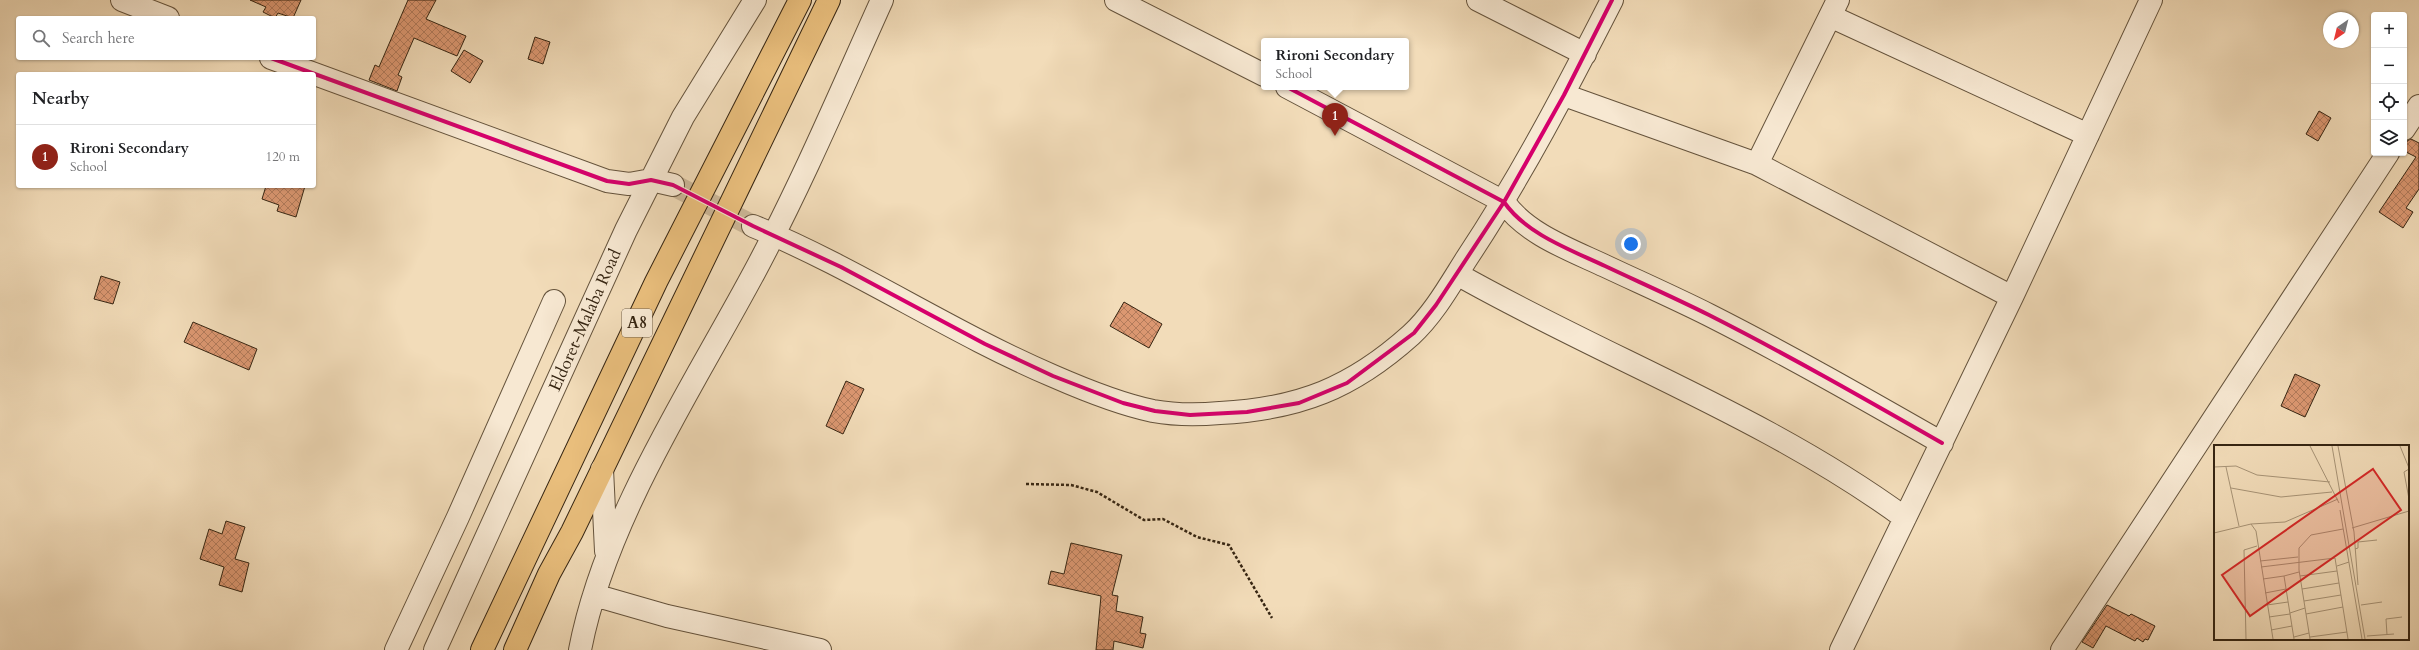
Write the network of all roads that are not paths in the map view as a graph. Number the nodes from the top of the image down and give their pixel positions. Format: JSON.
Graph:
{"nodes":[{"id":1,"x":122,"y":0,"type":"edge"},
{"id":2,"x":755,"y":0,"type":"edge"},
{"id":3,"x":800,"y":0,"type":"edge"},
{"id":4,"x":829,"y":0,"type":"edge"},
{"id":5,"x":882,"y":0,"type":"edge"},
{"id":6,"x":1116,"y":0,"type":"edge"},
{"id":7,"x":1478,"y":0,"type":"edge"},
{"id":8,"x":1612,"y":0,"type":"edge"},
{"id":9,"x":2152,"y":0,"type":"edge"},
{"id":10,"x":1834,"y":8,"type":"edge"},
{"id":11,"x":163,"y":16,"type":"edge"},
{"id":12,"x":1584,"y":54,"type":"junction"},
{"id":13,"x":276,"y":60,"type":"edge"},
{"id":14,"x":309,"y":72,"type":"edge"},
{"id":15,"x":1261,"y":73,"type":"edge"},
{"id":16,"x":316,"y":74,"type":"edge"},
{"id":17,"x":1293,"y":90,"type":"edge"},
{"id":18,"x":1564,"y":95,"type":"junction"},
{"id":19,"x":2419,"y":106,"type":"edge"},
{"id":20,"x":2407,"y":124,"type":"edge"},
{"id":21,"x":2088,"y":135,"type":"junction"},
{"id":22,"x":2386,"y":156,"type":"edge"},
{"id":23,"x":1757,"y":164,"type":"junction"},
{"id":24,"x":652,"y":180,"type":"junction"},
{"id":25,"x":673,"y":185,"type":"tunnel mouth"},
{"id":26,"x":1504,"y":202,"type":"junction"},
{"id":27,"x":753,"y":226,"type":"tunnel mouth"},
{"id":28,"x":774,"y":235,"type":"junction"},
{"id":29,"x":1457,"y":274,"type":"junction"},
{"id":30,"x":2012,"y":297,"type":"junction"},
{"id":31,"x":554,"y":301,"type":"dead end"},
{"id":32,"x":1942,"y":443,"type":"junction"},
{"id":33,"x":602,"y":469,"type":"junction"},
{"id":34,"x":1905,"y":518,"type":"junction"},
{"id":35,"x":606,"y":555,"type":"junction"},
{"id":36,"x":594,"y":595,"type":"junction"},
{"id":37,"x":520,"y":648,"type":"edge"},
{"id":38,"x":396,"y":650,"type":"edge"},
{"id":39,"x":436,"y":650,"type":"edge"},
{"id":40,"x":482,"y":650,"type":"edge"},
{"id":41,"x":580,"y":650,"type":"edge"},
{"id":42,"x":820,"y":650,"type":"edge"},
{"id":43,"x":1841,"y":650,"type":"edge"},
{"id":44,"x":2062,"y":650,"type":"edge"}],
"edges":[{"from":1,"to":11,"type":"street"},
{"from":2,"to":24,"type":"street","name":"Eldoret-Malaba Road"},
{"from":3,"to":40,"type":"highway","number":"A8"},
{"from":4,"to":33,"type":"highway","number":"A8"},
{"from":5,"to":28,"type":"street"},
{"from":6,"to":15,"type":"street"},
{"from":7,"to":12,"type":"street"},
{"from":8,"to":12,"type":"street"},
{"from":9,"to":21,"type":"street"},
{"from":10,"to":21,"type":"street"},
{"from":10,"to":23,"type":"street"},
{"from":12,"to":18,"type":"street"},
{"from":13,"to":14,"type":"street"},
{"from":16,"to":24,"type":"street"},
{"from":17,"to":26,"type":"street"},
{"from":18,"to":23,"type":"street"},
{"from":18,"to":26,"type":"street"},
{"from":19,"to":20,"type":"street"},
{"from":21,"to":30,"type":"street"},
{"from":22,"to":44,"type":"street"},
{"from":23,"to":30,"type":"street"},
{"from":24,"to":25,"type":"street"},
{"from":24,"to":39,"type":"street","name":"Eldoret-Malaba Road"},
{"from":26,"to":29,"type":"street"},
{"from":26,"to":32,"type":"street"},
{"from":27,"to":28,"type":"street"},
{"from":28,"to":29,"type":"street"},
{"from":28,"to":35,"type":"street"},
{"from":29,"to":34,"type":"street"},
{"from":30,"to":32,"type":"street"},
{"from":31,"to":38,"type":"street"},
{"from":32,"to":34,"type":"street"},
{"from":33,"to":35,"type":"street"},
{"from":33,"to":37,"type":"highway","number":"A8"},
{"from":34,"to":43,"type":"street"},
{"from":35,"to":36,"type":"street"},
{"from":36,"to":41,"type":"street"},
{"from":36,"to":42,"type":"street"}]}
